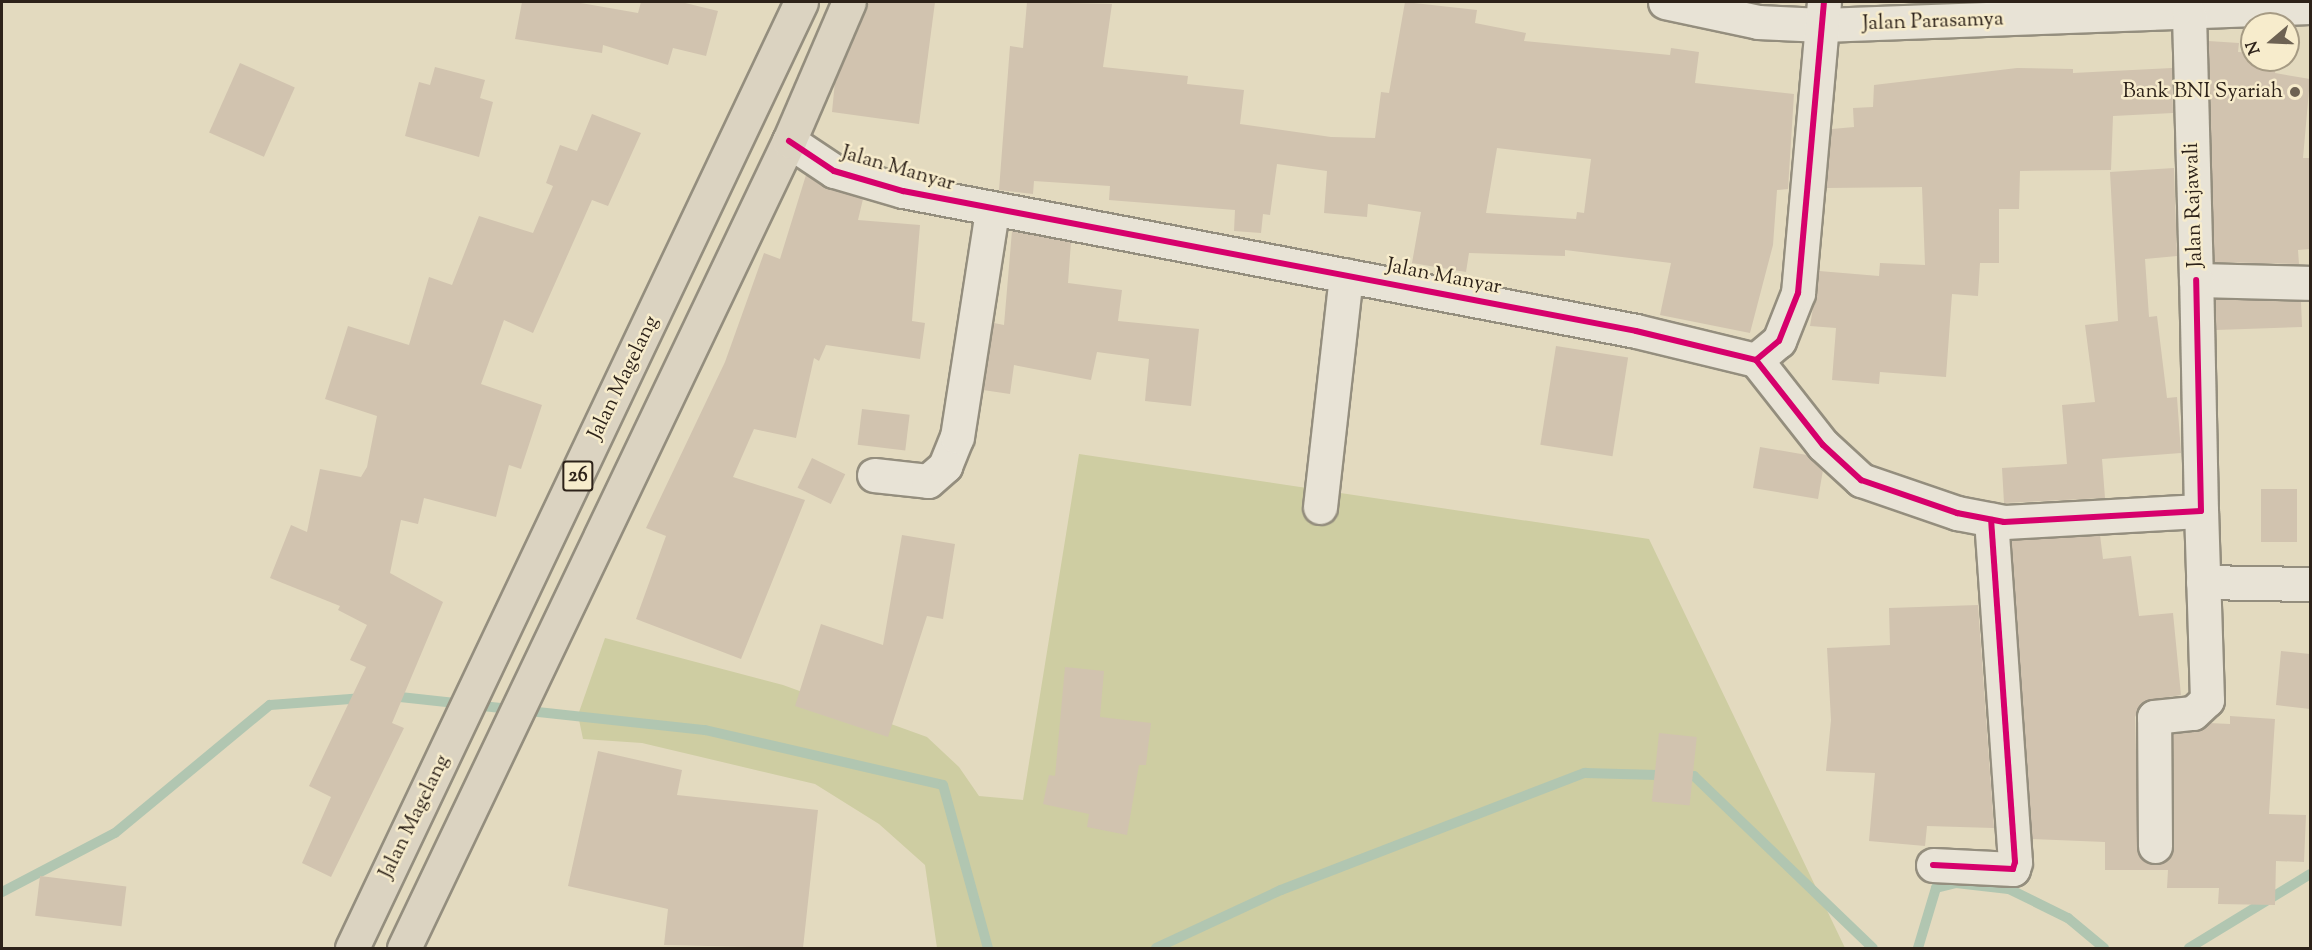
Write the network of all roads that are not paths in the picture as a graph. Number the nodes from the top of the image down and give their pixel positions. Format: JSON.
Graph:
{"nodes":[{"id":1,"x":801,"y":2,"type":"edge"},
{"id":2,"x":849,"y":2,"type":"edge"},
{"id":3,"x":1665,"y":2,"type":"edge"},
{"id":4,"x":2306,"y":5,"type":"edge"},
{"id":5,"x":1823,"y":13,"type":"edge"},
{"id":6,"x":2189,"y":15,"type":"junction"},
{"id":7,"x":789,"y":141,"type":"junction"},
{"id":8,"x":992,"y":211,"type":"junction"},
{"id":9,"x":1346,"y":275,"type":"junction"},
{"id":10,"x":2196,"y":280,"type":"junction"},
{"id":11,"x":2310,"y":283,"type":"edge"},
{"id":12,"x":1756,"y":360,"type":"junction"},
{"id":13,"x":874,"y":475,"type":"dead end"},
{"id":14,"x":1320,"y":507,"type":"dead end"},
{"id":15,"x":2201,"y":511,"type":"junction"},
{"id":16,"x":1990,"y":520,"type":"junction"},
{"id":17,"x":2204,"y":582,"type":"junction"},
{"id":18,"x":2310,"y":584,"type":"edge"},
{"id":19,"x":2155,"y":846,"type":"dead end"},
{"id":20,"x":1933,"y":865,"type":"dead end"},
{"id":21,"x":351,"y":948,"type":"edge"},
{"id":22,"x":404,"y":948,"type":"edge"}],
"edges":[{"from":1,"to":21,"type":"highway","name":"Jalan Magelang","number":"26"},
{"from":2,"to":7,"type":"highway","number":"26"},
{"from":3,"to":5,"type":"street","name":"Jalan Parasamya"},
{"from":4,"to":6,"type":"street","name":"Jalan Parasamya"},
{"from":5,"to":6,"type":"street","name":"Jalan Parasamya"},
{"from":5,"to":12,"type":"street"},
{"from":6,"to":10,"type":"street","name":"Jalan Rajawali"},
{"from":7,"to":8,"type":"street","name":"Jalan Manyar"},
{"from":7,"to":22,"type":"highway","number":"26"},
{"from":8,"to":9,"type":"street","name":"Jalan Manyar"},
{"from":8,"to":13,"type":"street"},
{"from":9,"to":12,"type":"street","name":"Jalan Manyar"},
{"from":9,"to":14,"type":"street"},
{"from":10,"to":11,"type":"street","name":"Jalan Rajawali"},
{"from":10,"to":15,"type":"street"},
{"from":12,"to":16,"type":"street"},
{"from":15,"to":16,"type":"street"},
{"from":15,"to":17,"type":"street"},
{"from":16,"to":20,"type":"street"},
{"from":17,"to":18,"type":"street"},
{"from":17,"to":19,"type":"street"}]}
